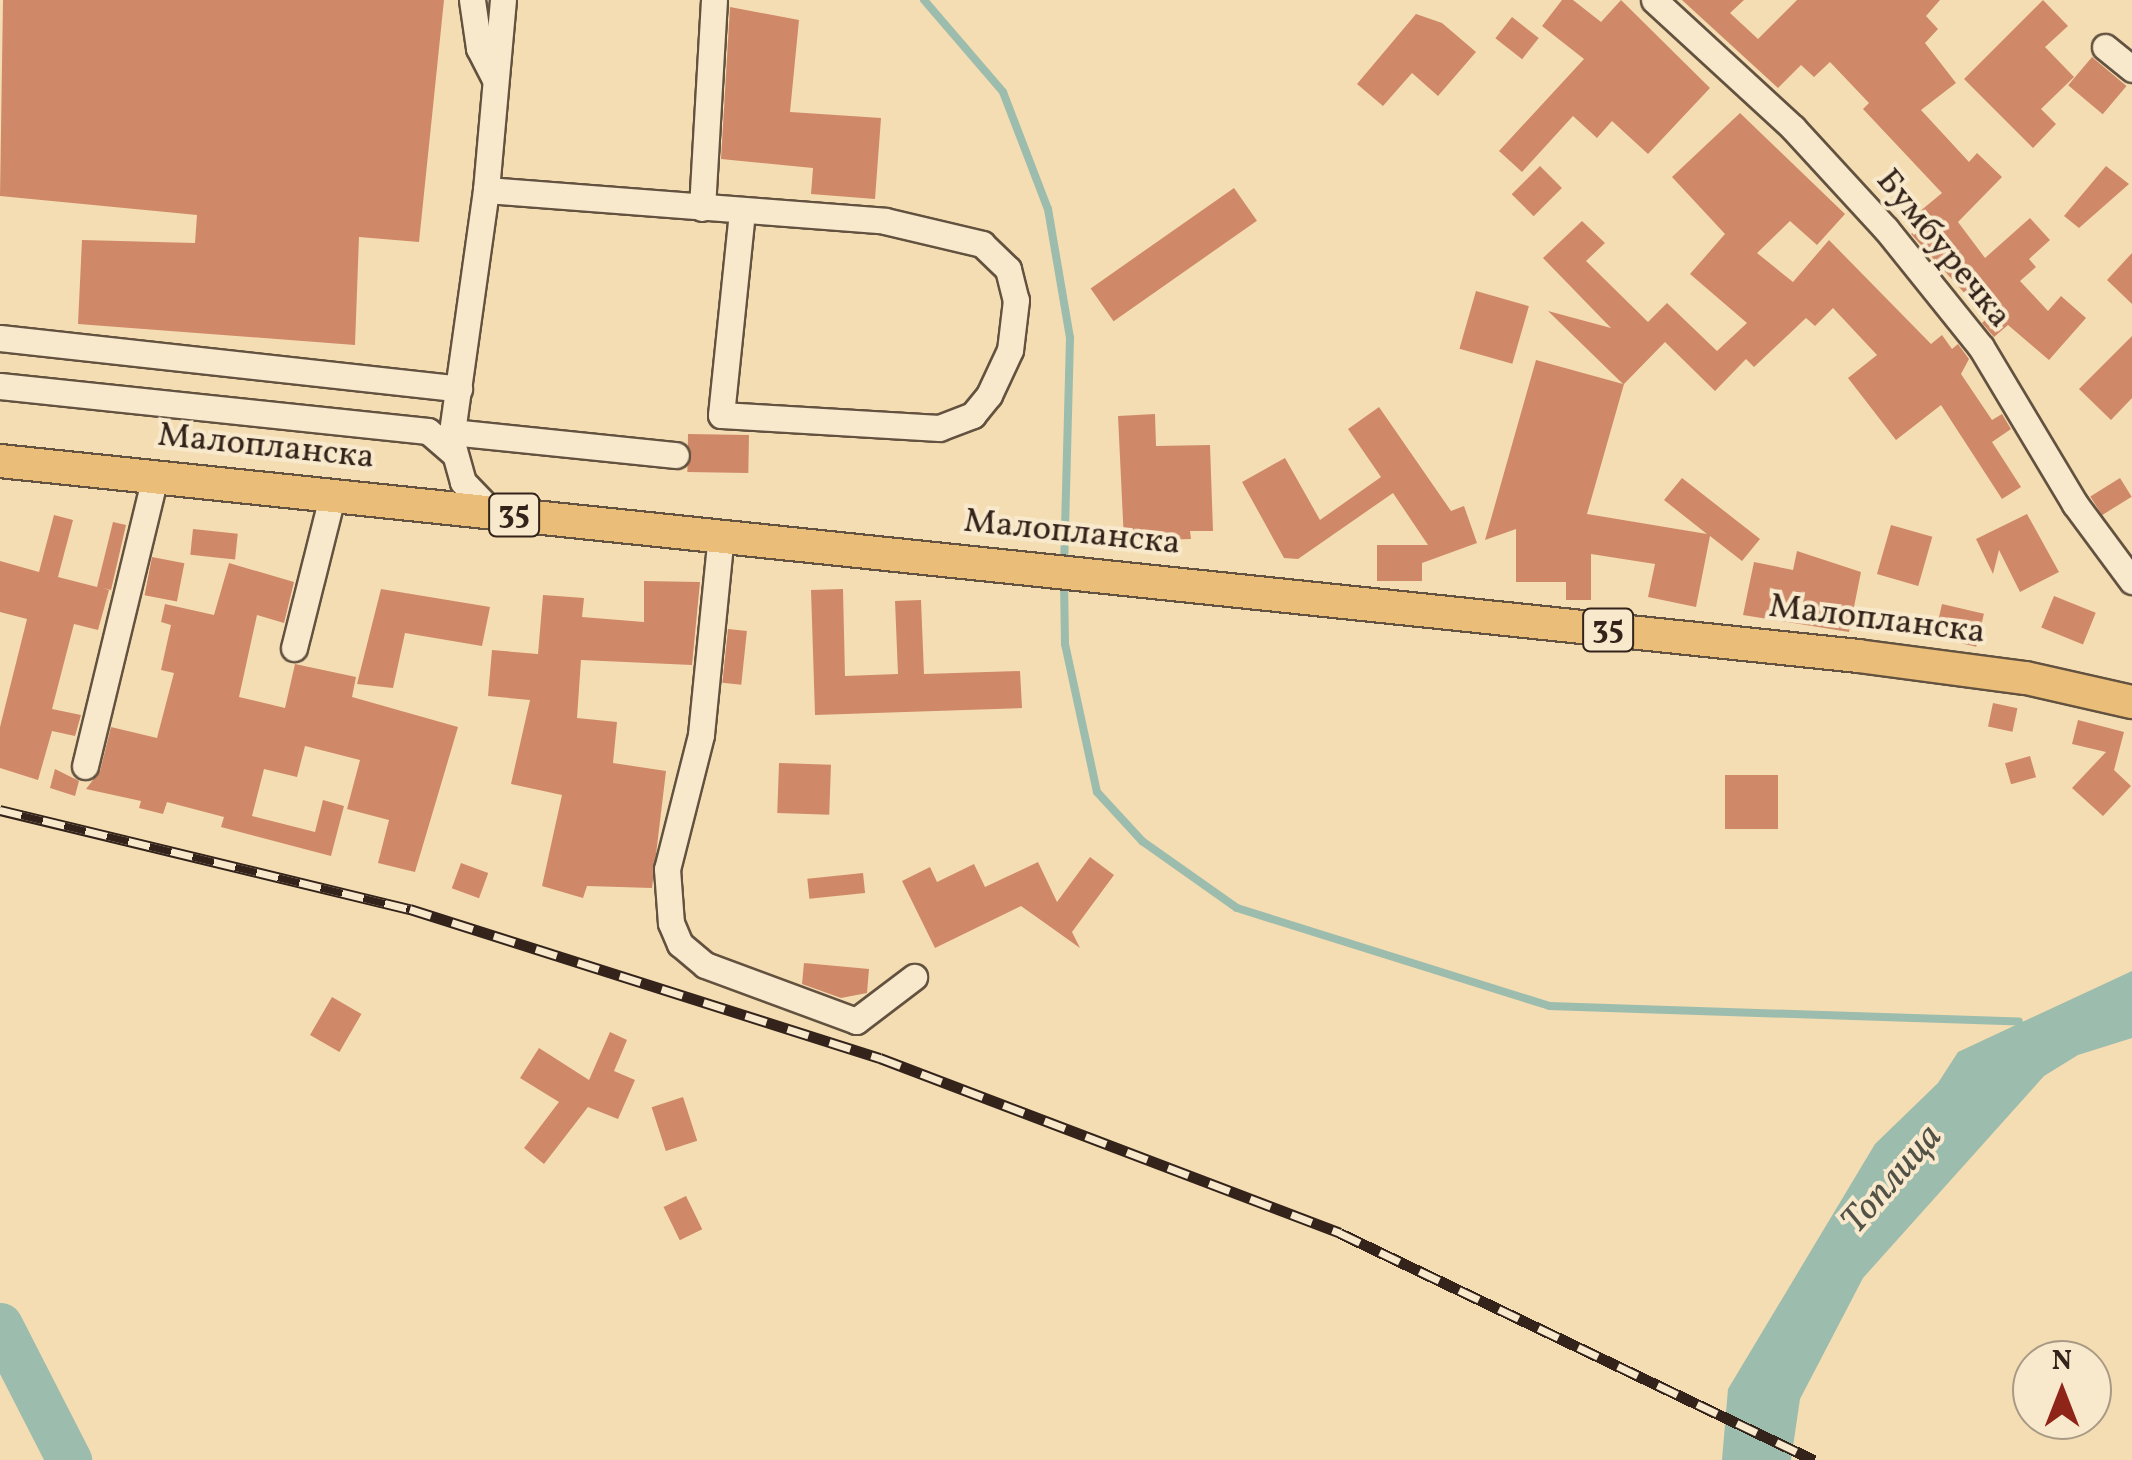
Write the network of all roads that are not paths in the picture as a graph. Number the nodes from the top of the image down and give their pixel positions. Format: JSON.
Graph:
{"nodes":[{"id":1,"x":472,"y":0,"type":"edge"},
{"id":2,"x":503,"y":0,"type":"edge"},
{"id":3,"x":714,"y":0,"type":"edge"},
{"id":4,"x":1654,"y":0,"type":"edge"},
{"id":5,"x":2105,"y":46,"type":"dead end"},
{"id":6,"x":2132,"y":70,"type":"edge"},
{"id":7,"x":494,"y":76,"type":"junction"},
{"id":8,"x":486,"y":190,"type":"junction"},
{"id":9,"x":702,"y":208,"type":"junction"},
{"id":10,"x":742,"y":213,"type":"junction"},
{"id":11,"x":0,"y":338,"type":"edge"},
{"id":12,"x":0,"y":386,"type":"edge"},
{"id":13,"x":459,"y":388,"type":"junction"},
{"id":14,"x":453,"y":443,"type":"junction"},
{"id":15,"x":676,"y":455,"type":"dead end"},
{"id":16,"x":0,"y":461,"type":"edge"},
{"id":17,"x":156,"y":476,"type":"junction"},
{"id":18,"x":333,"y":493,"type":"junction"},
{"id":19,"x":492,"y":512,"type":"junction"},
{"id":20,"x":721,"y":534,"type":"junction"},
{"id":21,"x":2132,"y":581,"type":"edge"},
{"id":22,"x":294,"y":648,"type":"dead end"},
{"id":23,"x":2132,"y":702,"type":"edge"},
{"id":24,"x":85,"y":766,"type":"dead end"},
{"id":25,"x":914,"y":976,"type":"dead end"}],
"edges":[{"from":1,"to":7,"type":"street"},
{"from":2,"to":7,"type":"street"},
{"from":3,"to":9,"type":"street"},
{"from":4,"to":21,"type":"street","name":"Бумбуречка"},
{"from":5,"to":6,"type":"street"},
{"from":7,"to":8,"type":"street"},
{"from":8,"to":9,"type":"street"},
{"from":8,"to":13,"type":"street"},
{"from":9,"to":10,"type":"street"},
{"from":10,"to":10,"type":"street"},
{"from":11,"to":13,"type":"street"},
{"from":12,"to":14,"type":"street"},
{"from":13,"to":14,"type":"street"},
{"from":14,"to":15,"type":"street"},
{"from":14,"to":19,"type":"street"},
{"from":16,"to":17,"type":"main road","name":"Малопланска","number":"35"},
{"from":17,"to":18,"type":"main road","name":"Малопланска","number":"35"},
{"from":17,"to":24,"type":"street"},
{"from":18,"to":19,"type":"main road","name":"Малопланска","number":"35"},
{"from":18,"to":22,"type":"street"},
{"from":19,"to":20,"type":"main road","name":"Малопланска","number":"35"},
{"from":20,"to":23,"type":"main road","name":"Малопланска","number":"35"},
{"from":20,"to":25,"type":"street"}]}
